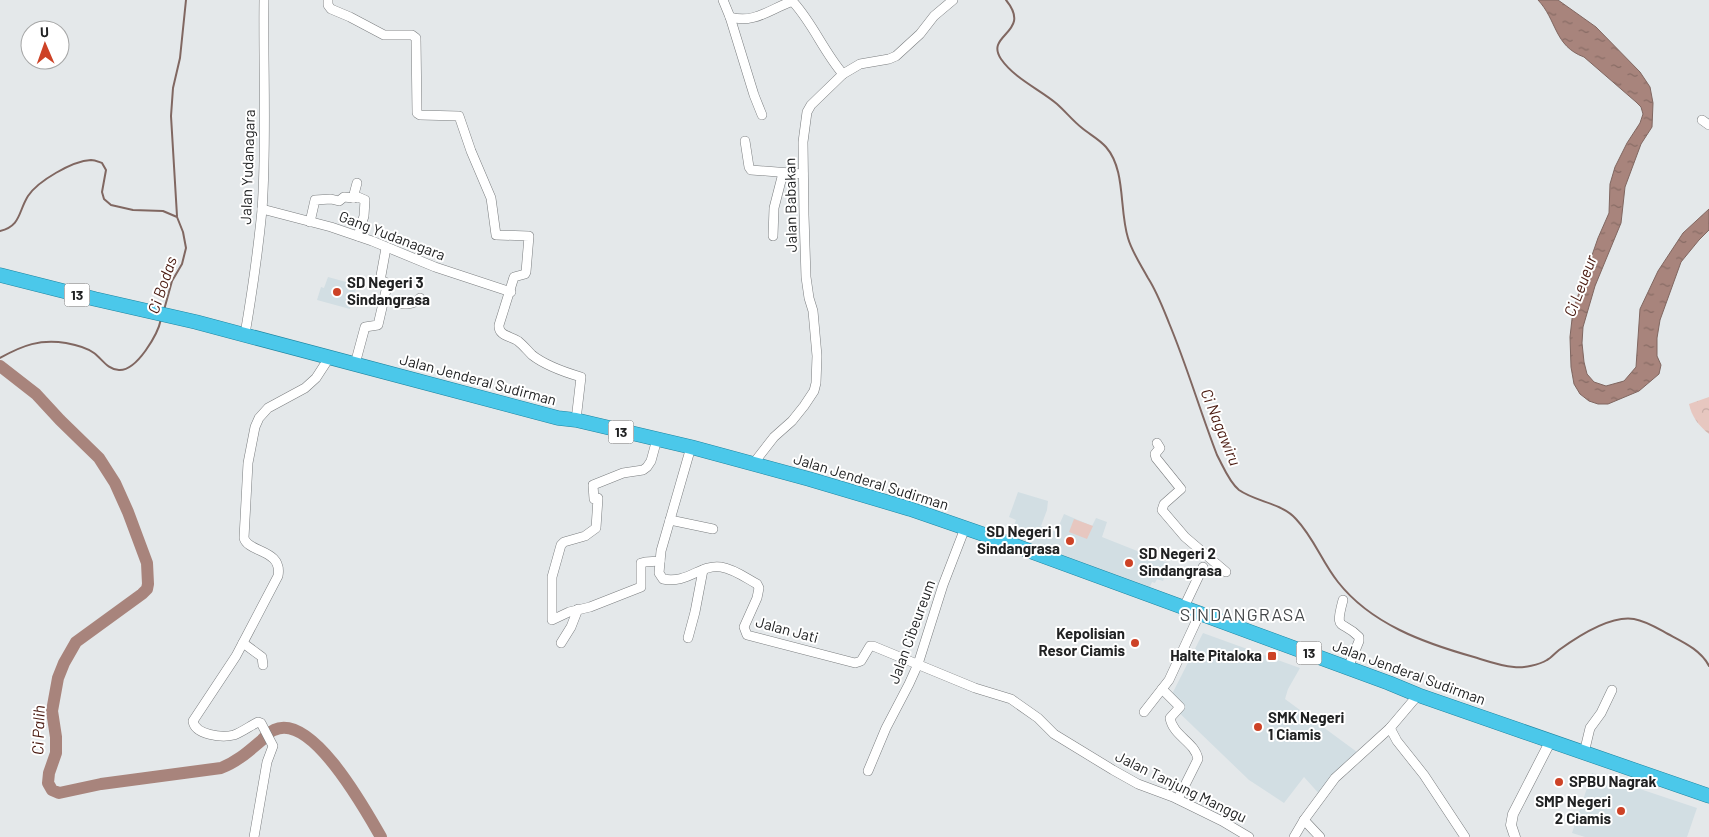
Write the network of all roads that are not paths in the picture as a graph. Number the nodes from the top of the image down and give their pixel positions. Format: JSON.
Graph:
{"nodes":[{"id":1,"x":264,"y":0,"type":"edge"},
{"id":2,"x":328,"y":0,"type":"edge"},
{"id":3,"x":723,"y":0,"type":"edge"},
{"id":4,"x":953,"y":0,"type":"edge"},
{"id":5,"x":730,"y":17,"type":"junction"},
{"id":6,"x":843,"y":74,"type":"junction"},
{"id":7,"x":762,"y":115,"type":"dead end"},
{"id":8,"x":745,"y":141,"type":"dead end"},
{"id":9,"x":783,"y":173,"type":"junction"},
{"id":10,"x":803,"y":174,"type":"junction"},
{"id":11,"x":357,"y":183,"type":"dead end"},
{"id":12,"x":354,"y":198,"type":"junction"},
{"id":13,"x":262,"y":209,"type":"junction"},
{"id":14,"x":310,"y":222,"type":"junction"},
{"id":15,"x":358,"y":236,"type":"junction"},
{"id":16,"x":773,"y":236,"type":"dead end"},
{"id":17,"x":386,"y":248,"type":"junction"},
{"id":18,"x":0,"y":275,"type":"edge"},
{"id":19,"x":511,"y":292,"type":"junction"},
{"id":20,"x":420,"y":298,"type":"dead end"},
{"id":21,"x":384,"y":300,"type":"junction"},
{"id":22,"x":245,"y":334,"type":"junction"},
{"id":23,"x":329,"y":358,"type":"junction"},
{"id":24,"x":354,"y":364,"type":"junction"},
{"id":25,"x":576,"y":420,"type":"junction"},
{"id":26,"x":657,"y":439,"type":"junction"},
{"id":27,"x":1157,"y":443,"type":"dead end"},
{"id":28,"x":691,"y":447,"type":"junction"},
{"id":29,"x":753,"y":464,"type":"junction"},
{"id":30,"x":670,"y":520,"type":"junction"},
{"id":31,"x":965,"y":528,"type":"junction"},
{"id":32,"x":713,"y":529,"type":"dead end"},
{"id":33,"x":660,"y":561,"type":"junction"},
{"id":34,"x":1203,"y":567,"type":"dead end"},
{"id":35,"x":703,"y":570,"type":"junction"},
{"id":36,"x":1226,"y":572,"type":"dead end"},
{"id":37,"x":1343,"y":600,"type":"dead end"},
{"id":38,"x":1184,"y":607,"type":"junction"},
{"id":39,"x":578,"y":609,"type":"junction"},
{"id":40,"x":1200,"y":613,"type":"junction"},
{"id":41,"x":688,"y":638,"type":"dead end"},
{"id":42,"x":243,"y":642,"type":"junction"},
{"id":43,"x":561,"y":643,"type":"dead end"},
{"id":44,"x":918,"y":664,"type":"junction"},
{"id":45,"x":264,"y":665,"type":"dead end"},
{"id":46,"x":1348,"y":668,"type":"junction"},
{"id":47,"x":1162,"y":689,"type":"junction"},
{"id":48,"x":1612,"y":690,"type":"dead end"},
{"id":49,"x":1418,"y":695,"type":"junction"},
{"id":50,"x":1144,"y":712,"type":"dead end"},
{"id":51,"x":1390,"y":728,"type":"junction"},
{"id":52,"x":1550,"y":742,"type":"junction"},
{"id":53,"x":1584,"y":753,"type":"junction"},
{"id":54,"x":868,"y":771,"type":"dead end"},
{"id":55,"x":1709,"y":796,"type":"edge"},
{"id":56,"x":1178,"y":799,"type":"junction"},
{"id":57,"x":1304,"y":820,"type":"junction"},
{"id":58,"x":254,"y":837,"type":"edge"},
{"id":59,"x":1250,"y":837,"type":"edge"},
{"id":60,"x":1294,"y":837,"type":"edge"},
{"id":61,"x":1320,"y":837,"type":"edge"},
{"id":62,"x":1465,"y":837,"type":"edge"},
{"id":63,"x":1515,"y":837,"type":"edge"}],
"edges":[{"from":1,"to":13,"type":"street","name":"Jalan Yudanagara"},
{"from":2,"to":19,"type":"street"},
{"from":3,"to":5,"type":"street"},
{"from":4,"to":6,"type":"street","name":"Jalan Babakan"},
{"from":5,"to":6,"type":"street"},
{"from":5,"to":7,"type":"street"},
{"from":6,"to":10,"type":"street","name":"Jalan Babakan"},
{"from":8,"to":9,"type":"street"},
{"from":9,"to":10,"type":"street"},
{"from":9,"to":16,"type":"street"},
{"from":10,"to":29,"type":"street","name":"Jalan Babakan"},
{"from":11,"to":12,"type":"street"},
{"from":12,"to":14,"type":"street"},
{"from":12,"to":15,"type":"street"},
{"from":13,"to":14,"type":"street","name":"Gang Yudanagara"},
{"from":13,"to":22,"type":"street","name":"Jalan Yudanagara"},
{"from":14,"to":15,"type":"street","name":"Gang Yudanagara"},
{"from":15,"to":17,"type":"street","name":"Gang Yudanagara"},
{"from":17,"to":19,"type":"street","name":"Gang Yudanagara"},
{"from":17,"to":21,"type":"street"},
{"from":18,"to":22,"type":"highway","name":"Jalan Jenderal Sudirman","number":"13"},
{"from":19,"to":25,"type":"street"},
{"from":20,"to":21,"type":"street"},
{"from":21,"to":24,"type":"street"},
{"from":22,"to":23,"type":"highway","name":"Jalan Jenderal Sudirman","number":"13"},
{"from":23,"to":24,"type":"highway","name":"Jalan Jenderal Sudirman","number":"13"},
{"from":23,"to":42,"type":"street"},
{"from":24,"to":25,"type":"highway","name":"Jalan Jenderal Sudirman","number":"13"},
{"from":25,"to":26,"type":"highway","name":"Jalan Jenderal Sudirman","number":"13"},
{"from":26,"to":28,"type":"highway","name":"Jalan Jenderal Sudirman","number":"13"},
{"from":26,"to":39,"type":"street"},
{"from":27,"to":36,"type":"street"},
{"from":28,"to":29,"type":"highway","name":"Jalan Jenderal Sudirman","number":"13"},
{"from":28,"to":30,"type":"street"},
{"from":29,"to":31,"type":"highway","name":"Jalan Jenderal Sudirman","number":"13"},
{"from":30,"to":32,"type":"street"},
{"from":30,"to":33,"type":"street"},
{"from":31,"to":38,"type":"highway","name":"Jalan Jenderal Sudirman","number":"13"},
{"from":31,"to":44,"type":"street","name":"Jalan Cibeureum"},
{"from":33,"to":35,"type":"street","name":"Jalan Jati"},
{"from":33,"to":39,"type":"street"},
{"from":34,"to":38,"type":"street"},
{"from":35,"to":41,"type":"street"},
{"from":35,"to":44,"type":"street","name":"Jalan Jati"},
{"from":37,"to":46,"type":"street"},
{"from":38,"to":40,"type":"highway","name":"Jalan Jenderal Sudirman","number":"13"},
{"from":39,"to":43,"type":"street"},
{"from":40,"to":46,"type":"highway","name":"Jalan Jenderal Sudirman","number":"13"},
{"from":40,"to":47,"type":"street"},
{"from":42,"to":45,"type":"street"},
{"from":42,"to":58,"type":"street"},
{"from":44,"to":54,"type":"street","name":"Jalan Cibeureum"},
{"from":44,"to":56,"type":"street","name":"Jalan Tanjung Manggu"},
{"from":46,"to":49,"type":"highway","name":"Jalan Jenderal Sudirman","number":"13"},
{"from":47,"to":50,"type":"street"},
{"from":47,"to":56,"type":"street"},
{"from":48,"to":53,"type":"street"},
{"from":49,"to":51,"type":"street"},
{"from":49,"to":52,"type":"highway","name":"Jalan Jenderal Sudirman","number":"13"},
{"from":51,"to":57,"type":"street"},
{"from":51,"to":62,"type":"street"},
{"from":52,"to":53,"type":"highway","name":"Jalan Jenderal Sudirman","number":"13"},
{"from":52,"to":63,"type":"street"},
{"from":53,"to":55,"type":"highway","name":"Jalan Jenderal Sudirman","number":"13"},
{"from":56,"to":59,"type":"street","name":"Jalan Tanjung Manggu"},
{"from":57,"to":60,"type":"street"},
{"from":57,"to":61,"type":"street"}]}
